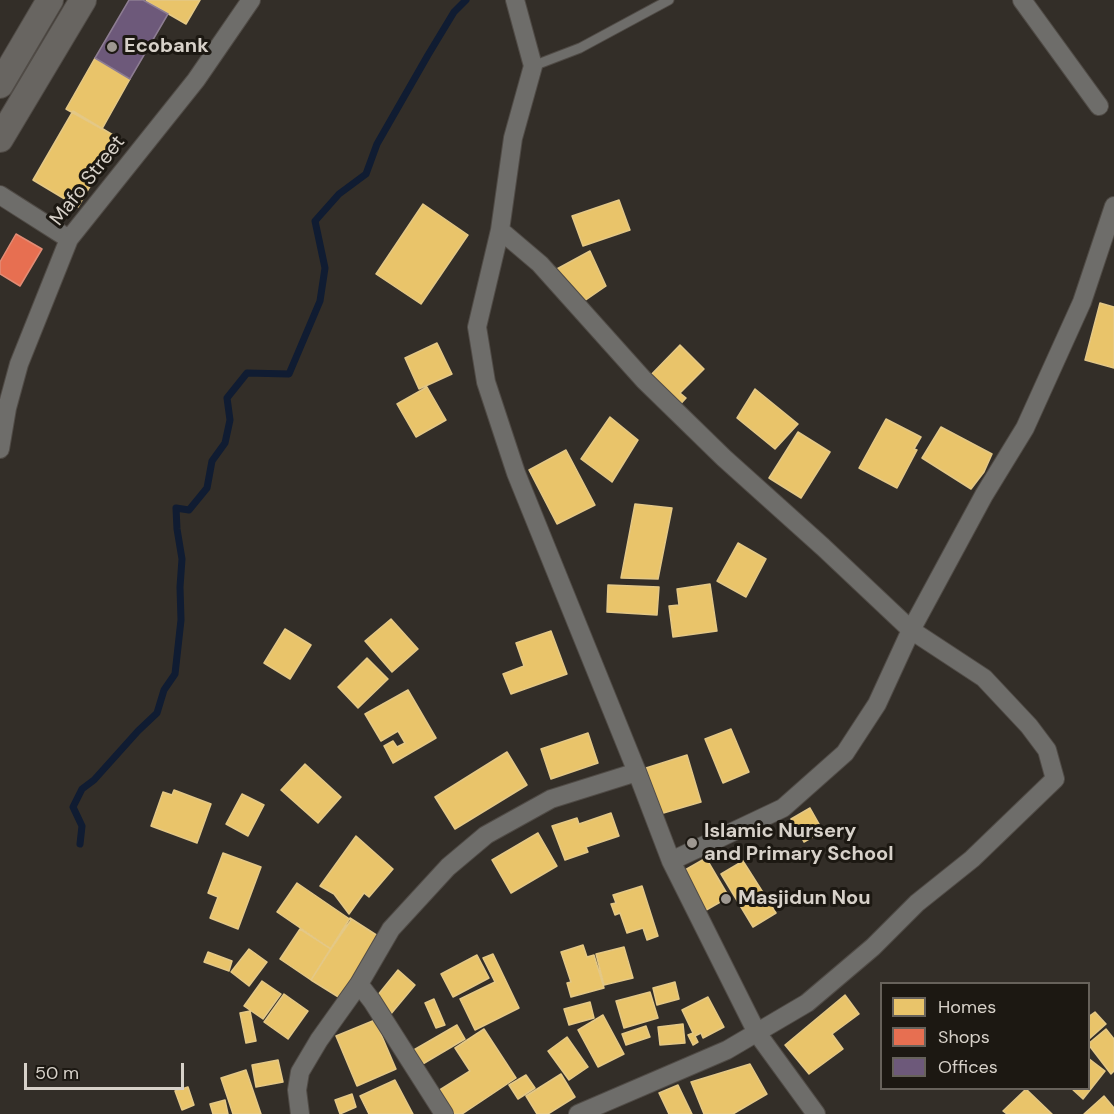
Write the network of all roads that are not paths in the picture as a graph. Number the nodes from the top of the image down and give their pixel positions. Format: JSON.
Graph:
{"nodes":[{"id":1,"x":50,"y":0,"type":"edge"},
{"id":2,"x":83,"y":0,"type":"edge"},
{"id":3,"x":251,"y":0,"type":"edge"},
{"id":4,"x":515,"y":0,"type":"edge"},
{"id":5,"x":669,"y":0,"type":"edge"},
{"id":6,"x":1022,"y":0,"type":"edge"},
{"id":7,"x":533,"y":66,"type":"junction"},
{"id":8,"x":0,"y":85,"type":"edge"},
{"id":9,"x":1099,"y":106,"type":"dead end"},
{"id":10,"x":8,"y":107,"type":"edge"},
{"id":11,"x":0,"y":139,"type":"edge"},
{"id":12,"x":0,"y":195,"type":"edge"},
{"id":13,"x":1114,"y":206,"type":"edge"},
{"id":14,"x":500,"y":230,"type":"junction"},
{"id":15,"x":69,"y":239,"type":"junction"},
{"id":16,"x":0,"y":449,"type":"edge"},
{"id":17,"x":911,"y":630,"type":"junction"},
{"id":18,"x":637,"y":772,"type":"junction"},
{"id":19,"x":671,"y":861,"type":"junction"},
{"id":20,"x":358,"y":984,"type":"junction"},
{"id":21,"x":757,"y":1034,"type":"junction"},
{"id":22,"x":300,"y":1114,"type":"edge"},
{"id":23,"x":444,"y":1114,"type":"edge"},
{"id":24,"x":578,"y":1114,"type":"edge"},
{"id":25,"x":816,"y":1114,"type":"edge"}],
"edges":[{"from":1,"to":8,"type":"main road"},
{"from":2,"to":10,"type":"main road"},
{"from":3,"to":15,"type":"street","name":"Mafo Street"},
{"from":4,"to":7,"type":"street"},
{"from":5,"to":7,"type":"lane"},
{"from":6,"to":9,"type":"street"},
{"from":7,"to":14,"type":"street"},
{"from":10,"to":11,"type":"main road"},
{"from":12,"to":15,"type":"street"},
{"from":13,"to":17,"type":"street"},
{"from":14,"to":17,"type":"street"},
{"from":14,"to":18,"type":"street"},
{"from":15,"to":16,"type":"street","name":"Mafo Street"},
{"from":17,"to":19,"type":"street"},
{"from":17,"to":21,"type":"street"},
{"from":18,"to":19,"type":"street"},
{"from":18,"to":20,"type":"street"},
{"from":19,"to":21,"type":"street"},
{"from":20,"to":22,"type":"street"},
{"from":20,"to":23,"type":"street"},
{"from":21,"to":24,"type":"street"},
{"from":21,"to":25,"type":"street"}]}
